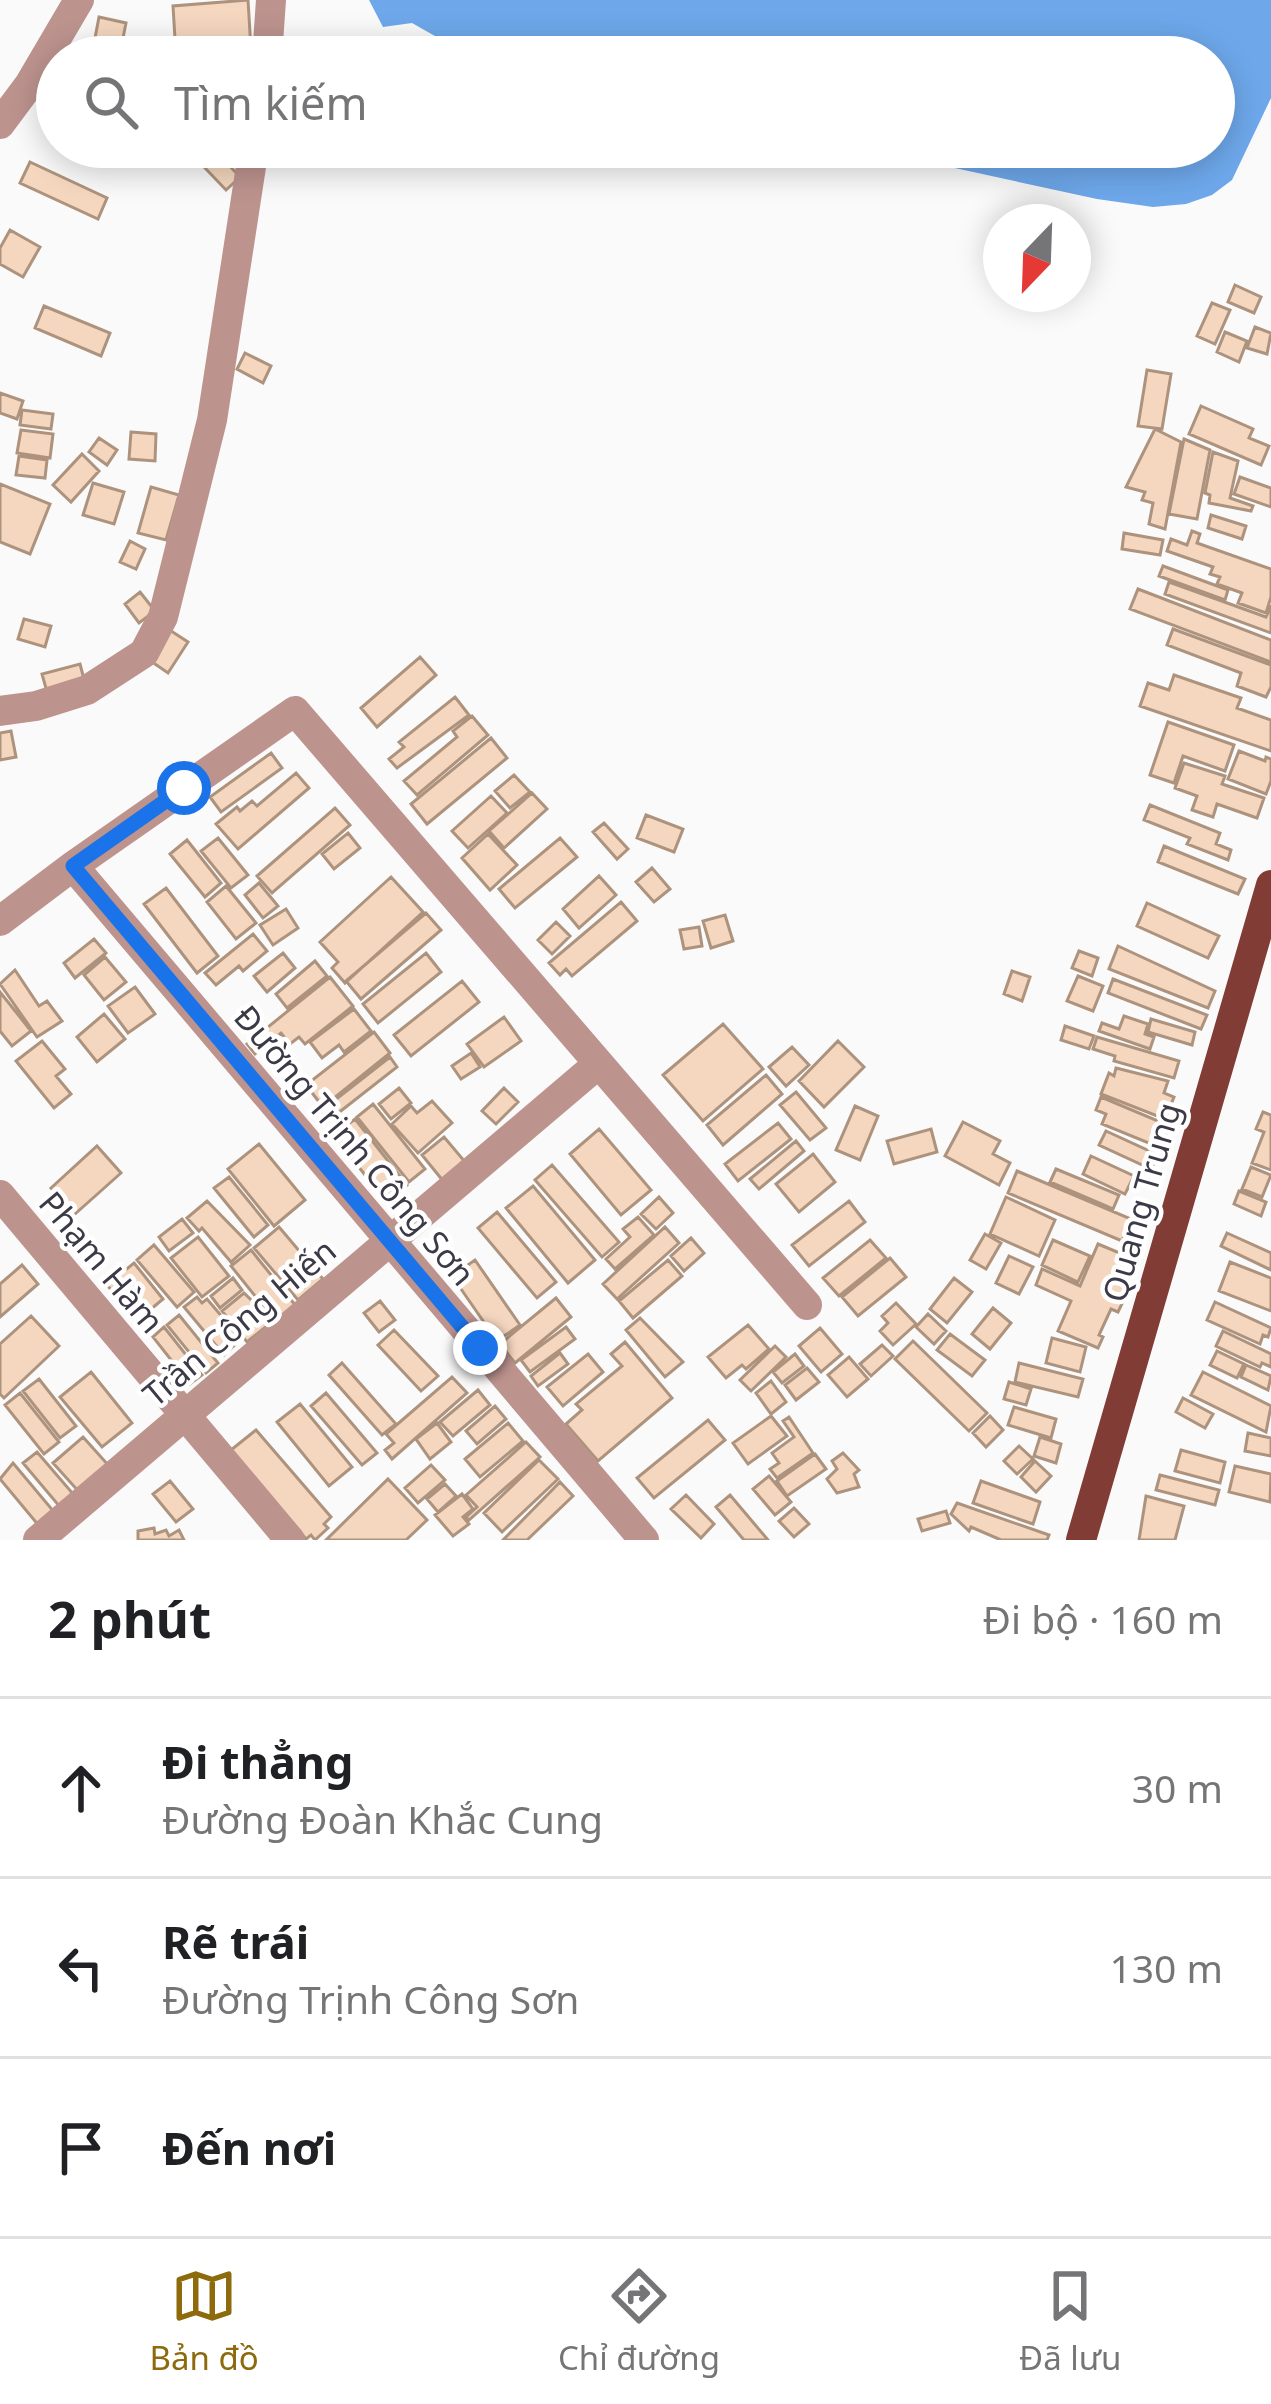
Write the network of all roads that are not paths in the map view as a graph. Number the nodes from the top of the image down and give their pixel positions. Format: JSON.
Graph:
{"nodes":[{"id":1,"x":79,"y":0,"type":"edge"},
{"id":2,"x":271,"y":0,"type":"edge"},
{"id":3,"x":58,"y":36,"type":"edge"},
{"id":4,"x":268,"y":36,"type":"edge"},
{"id":5,"x":36,"y":73,"type":"edge"},
{"id":6,"x":0,"y":124,"type":"edge"},
{"id":7,"x":251,"y":168,"type":"edge"},
{"id":8,"x":0,"y":712,"type":"edge"},
{"id":9,"x":73,"y":866,"type":"junction"},
{"id":10,"x":1271,"y":884,"type":"edge"},
{"id":11,"x":0,"y":922,"type":"edge"},
{"id":12,"x":597,"y":1065,"type":"junction"},
{"id":13,"x":0,"y":1195,"type":"edge"},
{"id":14,"x":388,"y":1242,"type":"junction"},
{"id":15,"x":806,"y":1305,"type":"dead end"},
{"id":16,"x":183,"y":1417,"type":"junction"},
{"id":17,"x":638,"y":1532,"type":"edge"},
{"id":18,"x":38,"y":1540,"type":"edge"},
{"id":19,"x":290,"y":1540,"type":"edge"},
{"id":20,"x":1081,"y":1540,"type":"edge"}],
"edges":[{"from":1,"to":3,"type":"street"},
{"from":2,"to":4,"type":"street"},
{"from":5,"to":6,"type":"street"},
{"from":7,"to":8,"type":"street"},
{"from":9,"to":11,"type":"street"},
{"from":9,"to":12,"type":"street"},
{"from":9,"to":14,"type":"street","name":"Đường Trịnh Công Sơn"},
{"from":10,"to":20,"type":"main road","name":"Quang Trung"},
{"from":12,"to":14,"type":"street","name":"Trần Công Hiến"},
{"from":12,"to":15,"type":"street"},
{"from":13,"to":16,"type":"street","name":"Phạm Hàm"},
{"from":14,"to":16,"type":"street","name":"Trần Công Hiến"},
{"from":14,"to":17,"type":"street","name":"Đường Trịnh Công Sơn"},
{"from":16,"to":18,"type":"street","name":"Trần Công Hiến"},
{"from":16,"to":19,"type":"street","name":"Phạm Hàm"}]}
